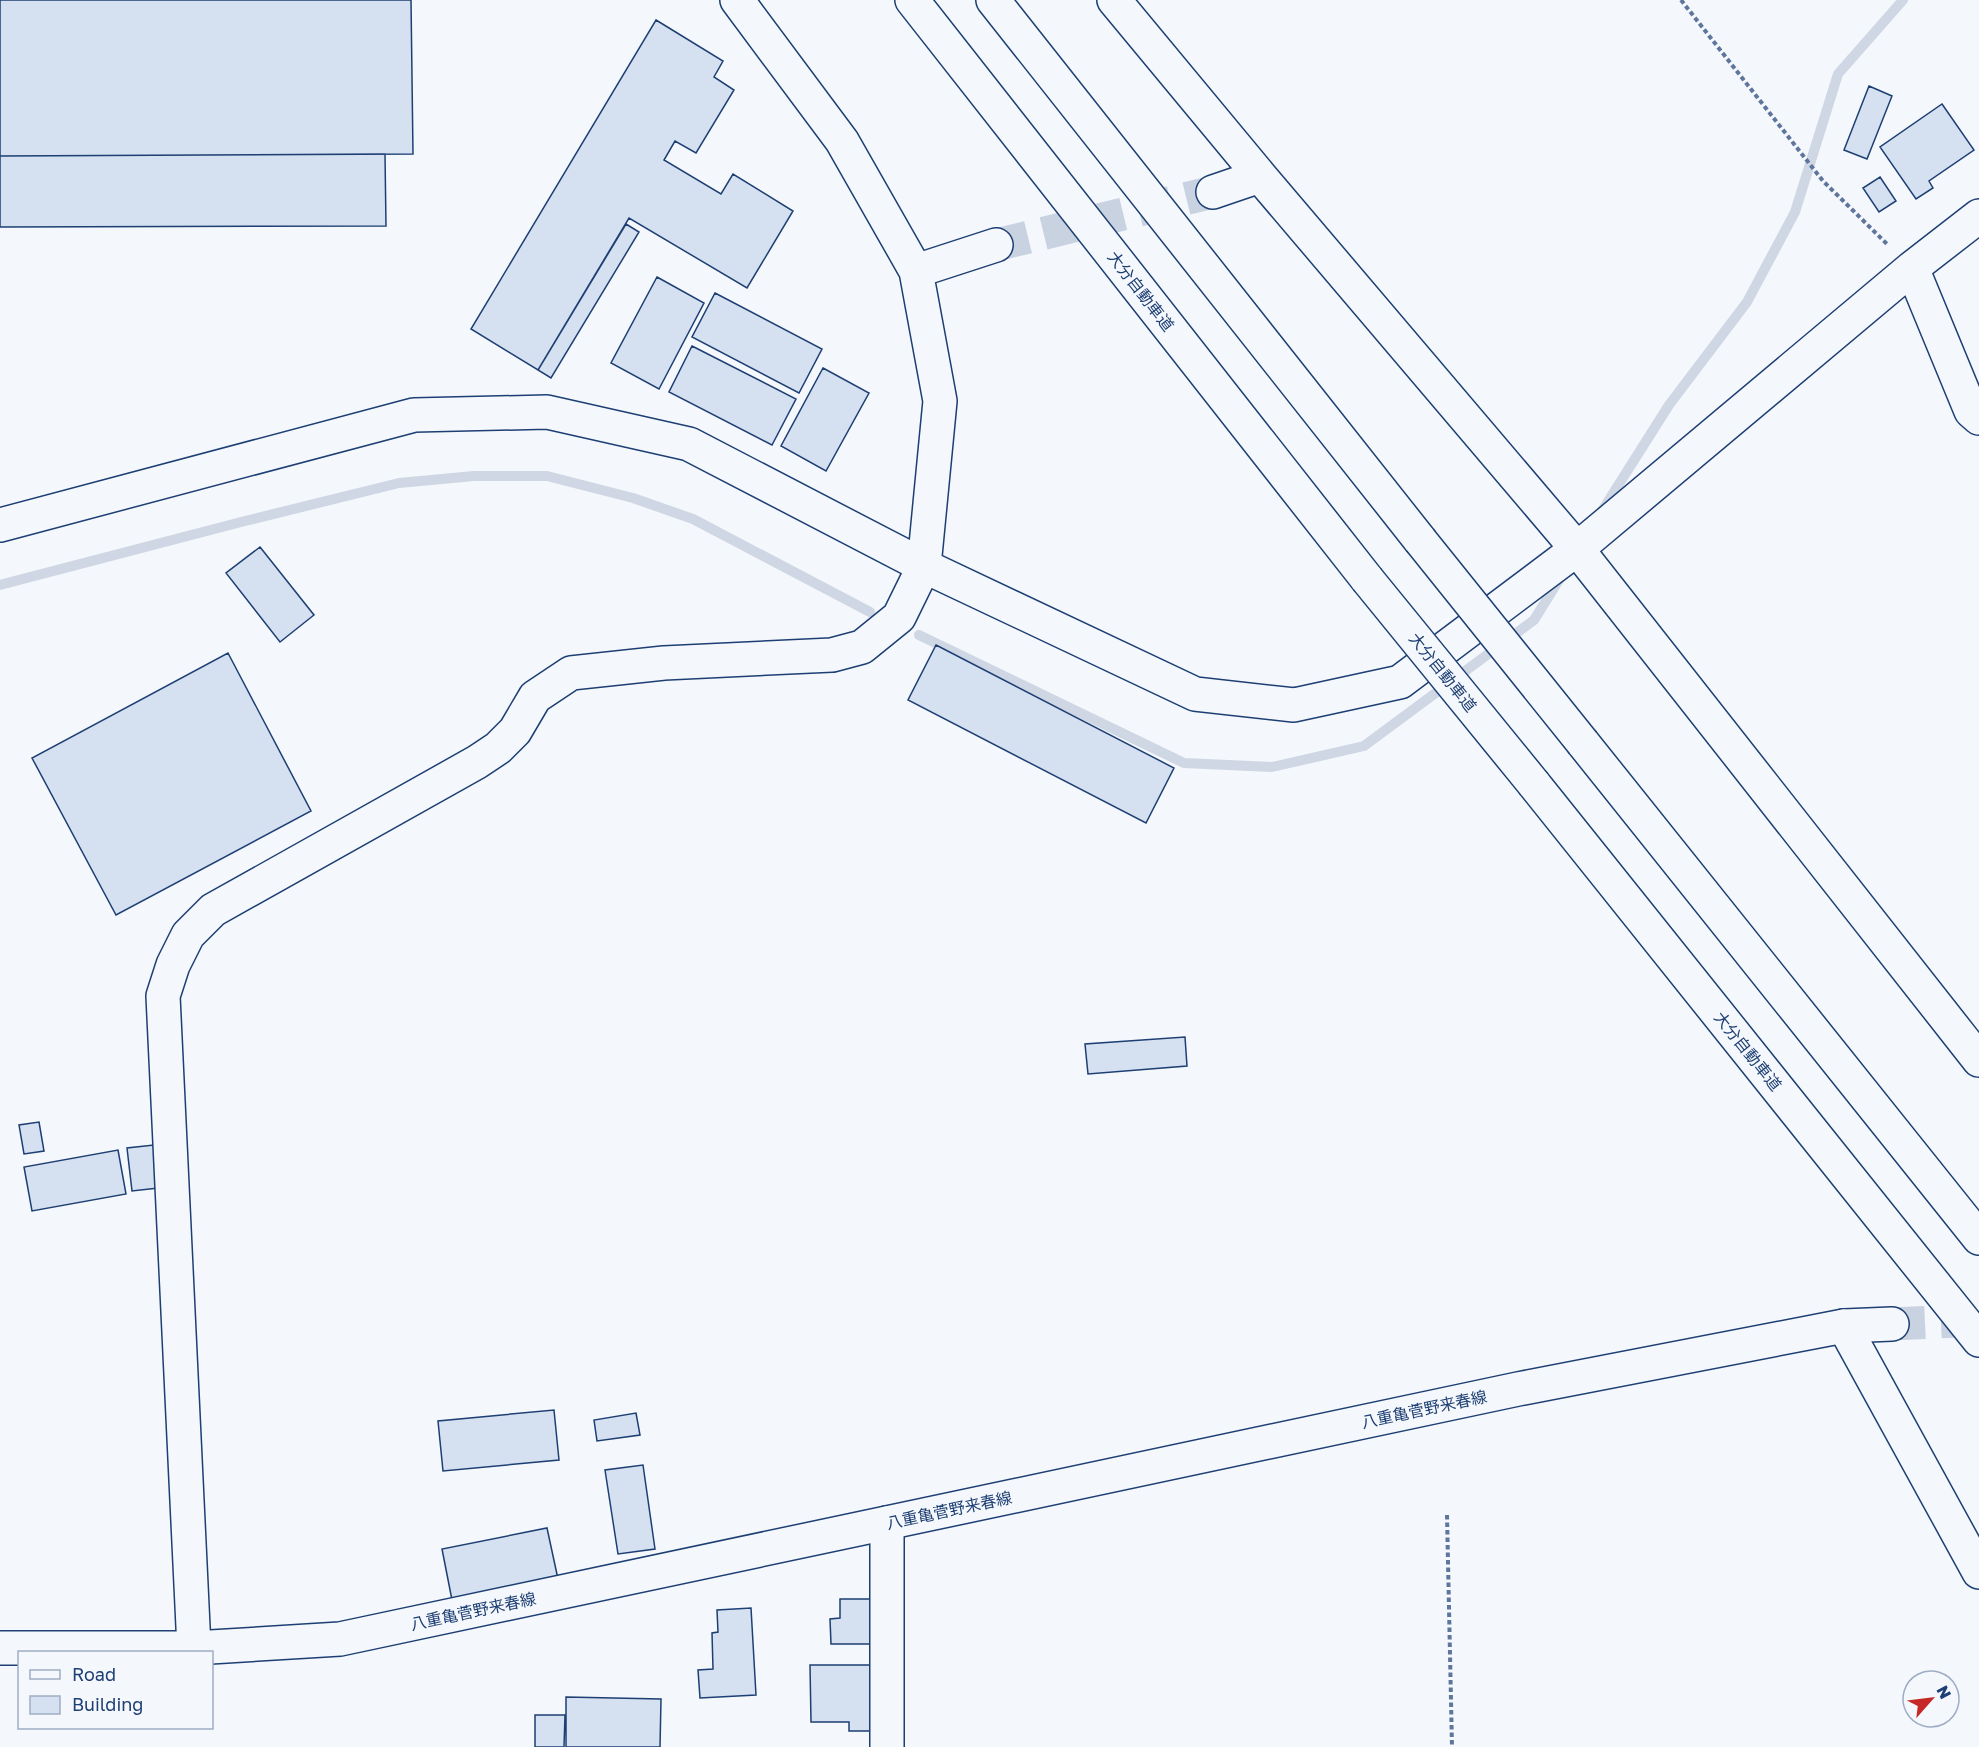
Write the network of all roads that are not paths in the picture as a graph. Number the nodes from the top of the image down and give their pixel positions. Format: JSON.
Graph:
{"nodes":[{"id":1,"x":737,"y":0,"type":"edge"},
{"id":2,"x":912,"y":0,"type":"edge"},
{"id":3,"x":993,"y":0,"type":"edge"},
{"id":4,"x":1114,"y":0,"type":"edge"},
{"id":5,"x":1260,"y":176,"type":"junction"},
{"id":6,"x":1213,"y":192,"type":"tunnel mouth"},
{"id":7,"x":1979,"y":216,"type":"edge"},
{"id":8,"x":996,"y":245,"type":"tunnel mouth"},
{"id":9,"x":1912,"y":268,"type":"junction"},
{"id":10,"x":916,"y":271,"type":"junction"},
{"id":11,"x":1979,"y":418,"type":"edge"},
{"id":12,"x":0,"y":525,"type":"edge"},
{"id":13,"x":1577,"y":549,"type":"junction"},
{"id":14,"x":924,"y":566,"type":"junction"},
{"id":15,"x":1979,"y":1060,"type":"edge"},
{"id":16,"x":1979,"y":1238,"type":"edge"},
{"id":17,"x":1892,"y":1324,"type":"tunnel mouth"},
{"id":18,"x":1844,"y":1326,"type":"junction"},
{"id":19,"x":1979,"y":1340,"type":"edge"},
{"id":20,"x":886,"y":1523,"type":"junction"},
{"id":21,"x":1979,"y":1572,"type":"edge"},
{"id":22,"x":0,"y":1648,"type":"edge"},
{"id":23,"x":194,"y":1648,"type":"junction"},
{"id":24,"x":887,"y":1747,"type":"edge"}],
"edges":[{"from":1,"to":10,"type":"main road"},
{"from":2,"to":19,"type":"main road","name":"大分自動車道","bridge":true},
{"from":3,"to":16,"type":"main road","bridge":true},
{"from":4,"to":5,"type":"main road"},
{"from":5,"to":6,"type":"main road"},
{"from":5,"to":13,"type":"main road"},
{"from":7,"to":9,"type":"main road"},
{"from":8,"to":10,"type":"main road"},
{"from":9,"to":11,"type":"main road"},
{"from":9,"to":13,"type":"main road"},
{"from":10,"to":14,"type":"main road"},
{"from":12,"to":14,"type":"main road"},
{"from":13,"to":14,"type":"main road"},
{"from":13,"to":15,"type":"main road"},
{"from":14,"to":23,"type":"main road"},
{"from":17,"to":18,"type":"main road","name":"八重亀菅野来春線"},
{"from":18,"to":20,"type":"main road","name":"八重亀菅野来春線"},
{"from":18,"to":21,"type":"main road"},
{"from":20,"to":23,"type":"main road","name":"八重亀菅野来春線"},
{"from":20,"to":24,"type":"main road"},
{"from":22,"to":23,"type":"main road","name":"八重亀菅野来春線"}]}
